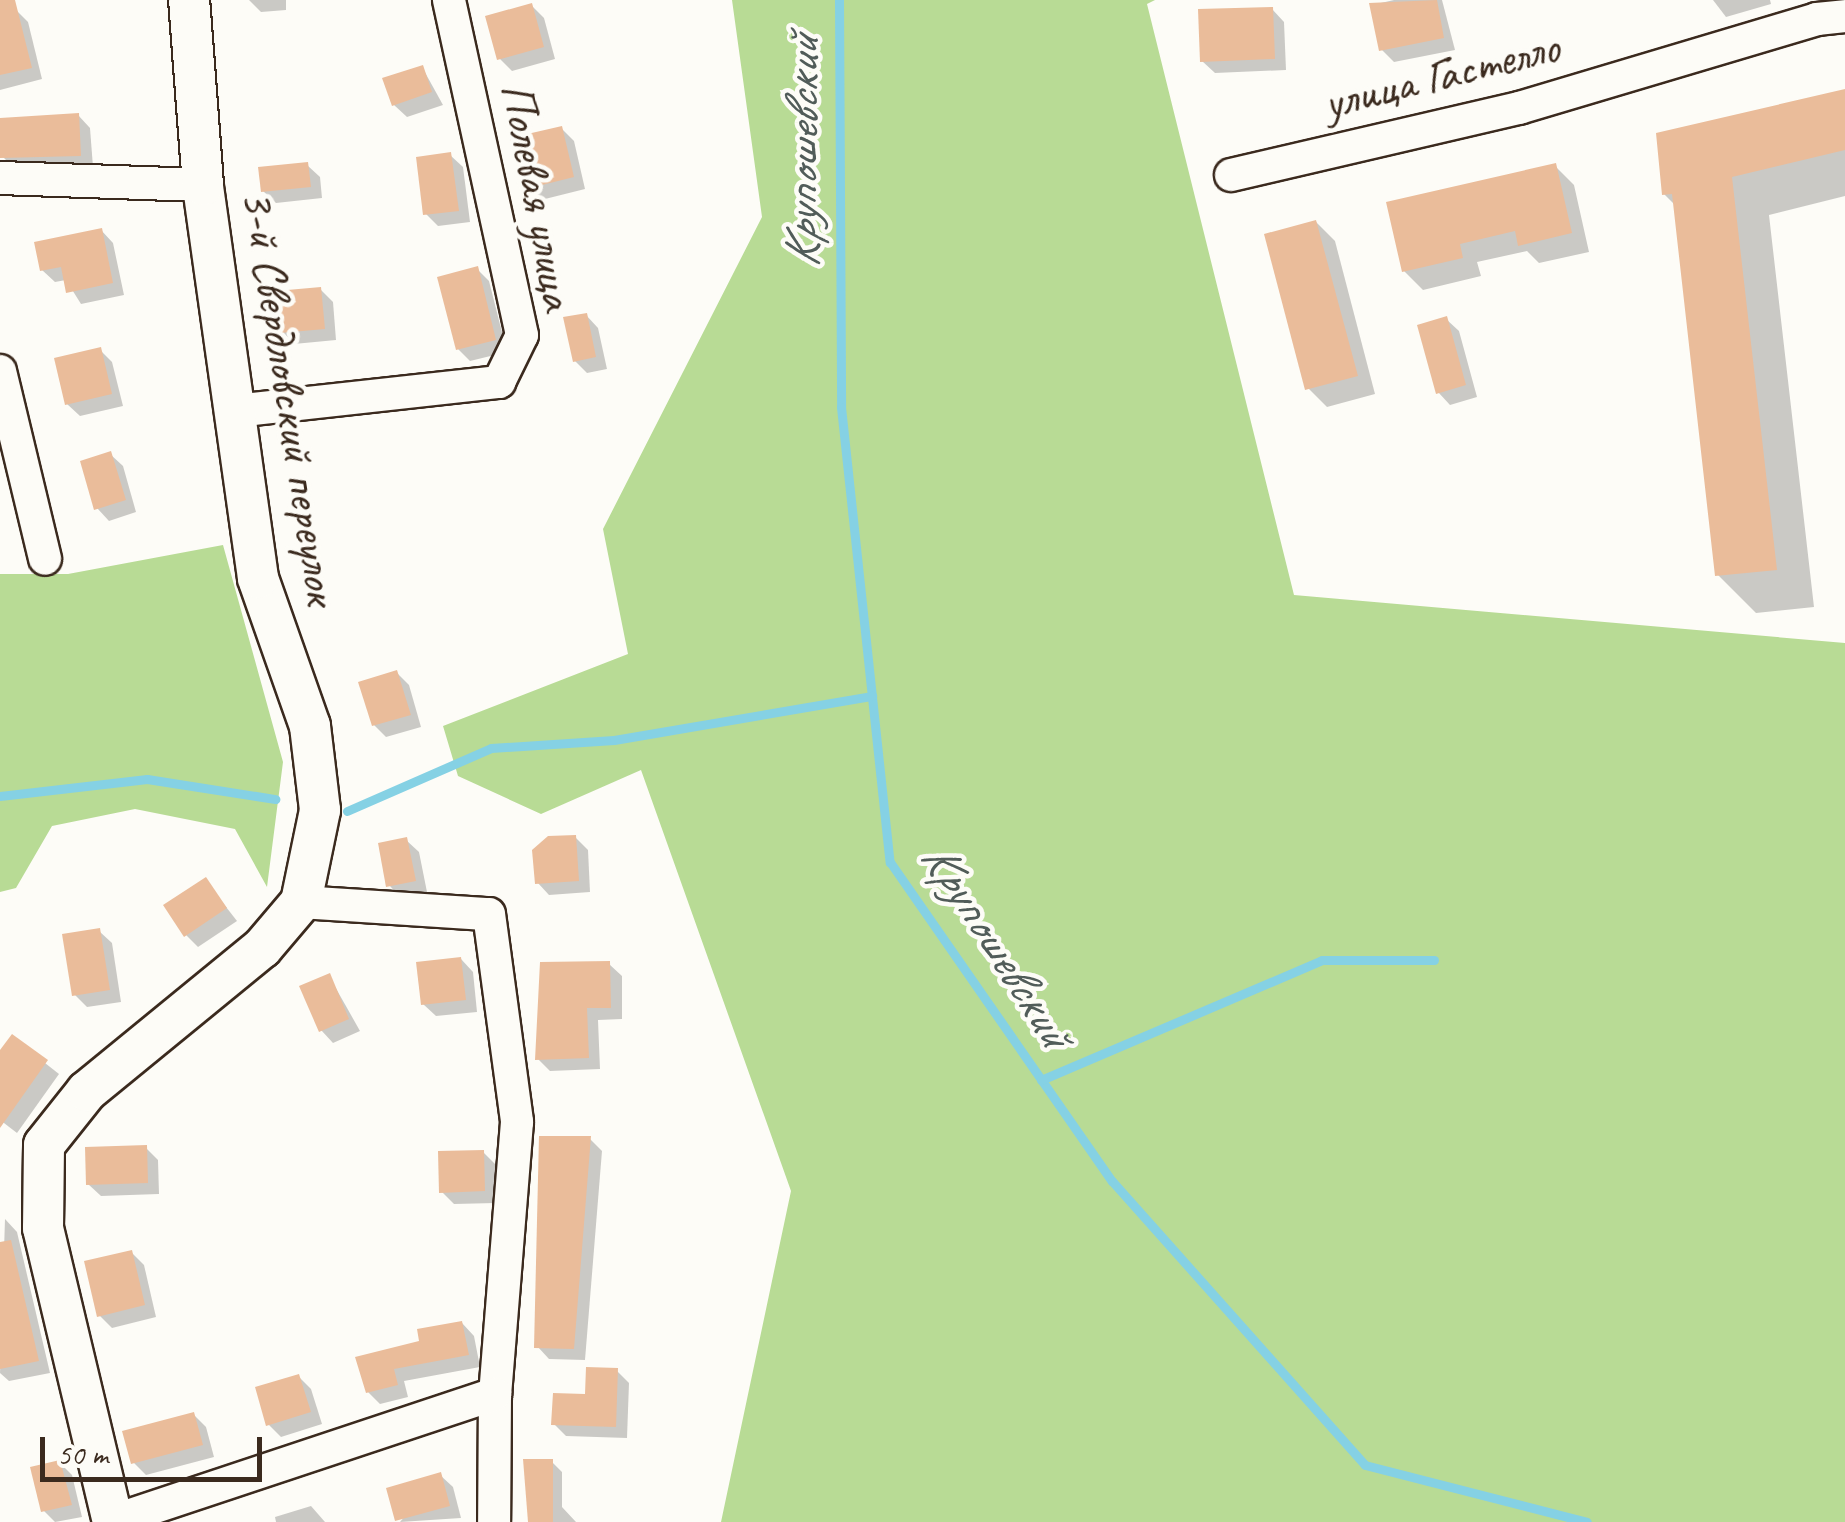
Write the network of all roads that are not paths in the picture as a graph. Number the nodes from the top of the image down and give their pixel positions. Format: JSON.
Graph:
{"nodes":[{"id":1,"x":189,"y":0,"type":"edge"},
{"id":2,"x":449,"y":0,"type":"edge"},
{"id":3,"x":1845,"y":16,"type":"edge"},
{"id":4,"x":1231,"y":175,"type":"dead end"},
{"id":5,"x":0,"y":178,"type":"edge"},
{"id":6,"x":204,"y":185,"type":"junction"},
{"id":7,"x":0,"y":371,"type":"edge"},
{"id":8,"x":235,"y":411,"type":"junction"},
{"id":9,"x":45,"y":559,"type":"dead end"},
{"id":10,"x":301,"y":902,"type":"junction"},
{"id":11,"x":495,"y":1394,"type":"junction"},
{"id":12,"x":112,"y":1522,"type":"edge"},
{"id":13,"x":494,"y":1522,"type":"edge"}],
"edges":[{"from":1,"to":6,"type":"main road","name":"3-й Свердловский переулок"},
{"from":2,"to":8,"type":"street","name":"Полевая улица"},
{"from":3,"to":4,"type":"street","name":"улица Гастелло"},
{"from":5,"to":6,"type":"street"},
{"from":6,"to":8,"type":"main road","name":"3-й Свердловский переулок"},
{"from":7,"to":9,"type":"street"},
{"from":8,"to":10,"type":"main road","name":"3-й Свердловский переулок"},
{"from":10,"to":11,"type":"street"},
{"from":10,"to":12,"type":"main road","name":"3-й Свердловский переулок"},
{"from":11,"to":12,"type":"street"},
{"from":11,"to":13,"type":"street"}]}
